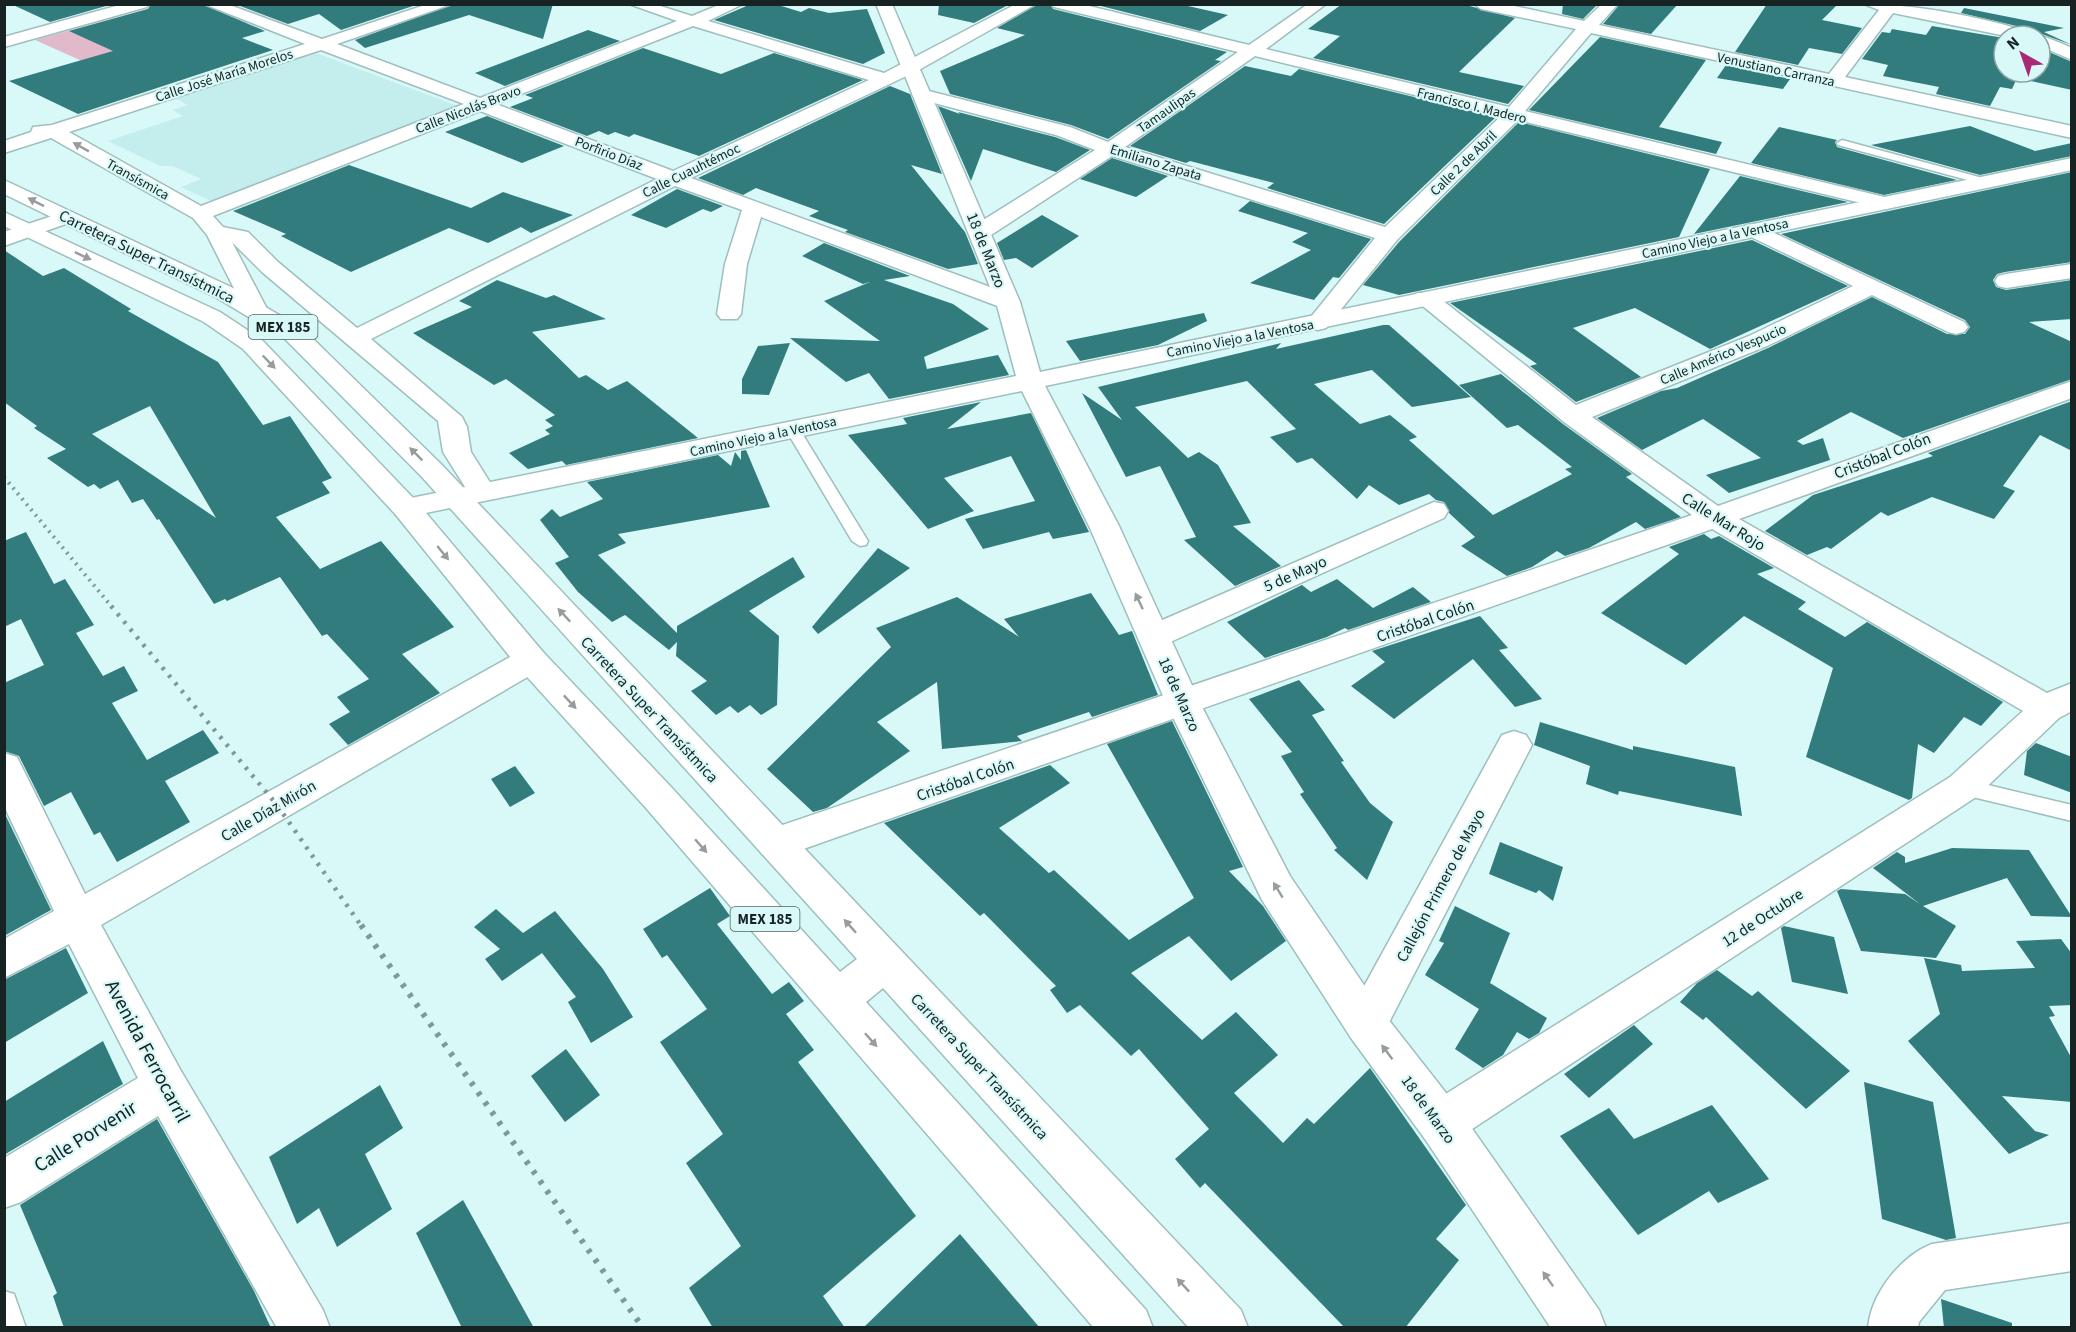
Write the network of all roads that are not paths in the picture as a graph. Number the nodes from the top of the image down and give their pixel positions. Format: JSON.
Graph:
{"nodes":[{"id":1,"x":142,"y":4,"type":"edge"},
{"id":2,"x":211,"y":4,"type":"edge"},
{"id":3,"x":445,"y":4,"type":"edge"},
{"id":4,"x":636,"y":4,"type":"edge"},
{"id":5,"x":736,"y":4,"type":"edge"},
{"id":6,"x":884,"y":4,"type":"edge"},
{"id":7,"x":1029,"y":4,"type":"edge"},
{"id":8,"x":1059,"y":4,"type":"edge"},
{"id":9,"x":1319,"y":4,"type":"edge"},
{"id":10,"x":1481,"y":4,"type":"edge"},
{"id":11,"x":1611,"y":4,"type":"edge"},
{"id":12,"x":1871,"y":4,"type":"edge"},
{"id":13,"x":1891,"y":6,"type":"edge"},
{"id":14,"x":693,"y":21,"type":"junction"},
{"id":15,"x":1586,"y":28,"type":"junction"},
{"id":16,"x":1992,"y":28,"type":"edge"},
{"id":17,"x":4,"y":42,"type":"edge"},
{"id":18,"x":321,"y":44,"type":"junction"},
{"id":19,"x":2052,"y":46,"type":"edge"},
{"id":20,"x":1251,"y":51,"type":"junction"},
{"id":21,"x":2072,"y":55,"type":"edge"},
{"id":22,"x":911,"y":66,"type":"junction"},
{"id":23,"x":884,"y":79,"type":"junction"},
{"id":24,"x":1833,"y":81,"type":"junction"},
{"id":25,"x":921,"y":94,"type":"junction"},
{"id":26,"x":481,"y":104,"type":"junction"},
{"id":27,"x":1512,"y":115,"type":"junction"},
{"id":28,"x":4,"y":129,"type":"edge"},
{"id":29,"x":53,"y":131,"type":"junction"},
{"id":30,"x":2072,"y":132,"type":"edge"},
{"id":31,"x":1842,"y":143,"type":"dead end"},
{"id":32,"x":4,"y":147,"type":"edge"},
{"id":33,"x":1110,"y":149,"type":"junction"},
{"id":34,"x":2072,"y":164,"type":"edge"},
{"id":35,"x":674,"y":178,"type":"junction"},
{"id":36,"x":1986,"y":182,"type":"junction"},
{"id":37,"x":4,"y":186,"type":"edge"},
{"id":38,"x":1886,"y":203,"type":"junction"},
{"id":39,"x":753,"y":207,"type":"junction"},
{"id":40,"x":200,"y":214,"type":"junction"},
{"id":41,"x":67,"y":217,"type":"junction"},
{"id":42,"x":4,"y":218,"type":"edge"},
{"id":43,"x":1755,"y":230,"type":"junction"},
{"id":44,"x":30,"y":231,"type":"junction"},
{"id":45,"x":980,"y":232,"type":"junction"},
{"id":46,"x":217,"y":233,"type":"junction"},
{"id":47,"x":1389,"y":235,"type":"junction"},
{"id":48,"x":4,"y":240,"type":"edge"},
{"id":49,"x":2072,"y":271,"type":"edge"},
{"id":50,"x":2006,"y":281,"type":"dead end"},
{"id":51,"x":1872,"y":286,"type":"junction"},
{"id":52,"x":1425,"y":298,"type":"junction"},
{"id":53,"x":1008,"y":302,"type":"junction"},
{"id":54,"x":255,"y":309,"type":"junction"},
{"id":55,"x":729,"y":314,"type":"dead end"},
{"id":56,"x":1318,"y":323,"type":"junction"},
{"id":57,"x":1956,"y":327,"type":"dead end"},
{"id":58,"x":355,"y":338,"type":"junction"},
{"id":59,"x":1030,"y":381,"type":"junction"},
{"id":60,"x":2072,"y":389,"type":"edge"},
{"id":61,"x":1573,"y":416,"type":"junction"},
{"id":62,"x":793,"y":430,"type":"junction"},
{"id":63,"x":469,"y":495,"type":"junction"},
{"id":64,"x":406,"y":508,"type":"junction"},
{"id":65,"x":1434,"y":511,"type":"dead end"},
{"id":66,"x":1715,"y":518,"type":"junction"},
{"id":67,"x":860,"y":541,"type":"dead end"},
{"id":68,"x":1155,"y":636,"type":"junction"},
{"id":69,"x":531,"y":660,"type":"junction"},
{"id":70,"x":2059,"y":702,"type":"edge"},
{"id":71,"x":1184,"y":705,"type":"junction"},
{"id":72,"x":1514,"y":745,"type":"dead end"},
{"id":73,"x":4,"y":767,"type":"edge"},
{"id":74,"x":1963,"y":787,"type":"junction"},
{"id":75,"x":2072,"y":813,"type":"edge"},
{"id":76,"x":775,"y":843,"type":"junction"},
{"id":77,"x":77,"y":919,"type":"junction"},
{"id":78,"x":4,"y":960,"type":"edge"},
{"id":79,"x":884,"y":963,"type":"junction"},
{"id":80,"x":836,"y":1000,"type":"junction"},
{"id":81,"x":1366,"y":1024,"type":"junction"},
{"id":82,"x":165,"y":1086,"type":"junction"},
{"id":83,"x":1441,"y":1123,"type":"junction"},
{"id":84,"x":4,"y":1185,"type":"edge"},
{"id":85,"x":2072,"y":1246,"type":"edge"},
{"id":86,"x":4,"y":1304,"type":"edge"},
{"id":87,"x":12,"y":1328,"type":"edge"},
{"id":88,"x":304,"y":1328,"type":"edge"},
{"id":89,"x":1128,"y":1328,"type":"edge"},
{"id":90,"x":1223,"y":1328,"type":"edge"},
{"id":91,"x":1581,"y":1328,"type":"edge"},
{"id":92,"x":1893,"y":1328,"type":"edge"}],
"edges":[{"from":1,"to":17,"type":"street"},
{"from":2,"to":18,"type":"street","name":"Porfirio Díaz"},
{"from":3,"to":18,"type":"street","name":"Calle José María Morelos"},
{"from":4,"to":14,"type":"street"},
{"from":5,"to":14,"type":"street","name":"Calle Nicolás Bravo"},
{"from":6,"to":22,"type":"street","name":"18 de Marzo"},
{"from":7,"to":22,"type":"street","name":"Calle Cuauhtémoc"},
{"from":8,"to":20,"type":"street","name":"Francisco I. Madero"},
{"from":9,"to":20,"type":"street","name":"Tamaulipas"},
{"from":10,"to":15,"type":"street","name":"Venustiano Carranza"},
{"from":11,"to":15,"type":"street","name":"Calle 2 de Abril"},
{"from":12,"to":13,"type":"street"},
{"from":13,"to":16,"type":"street"},
{"from":13,"to":24,"type":"street"},
{"from":14,"to":23,"type":"street"},
{"from":14,"to":26,"type":"street","name":"Calle Nicolás Bravo"},
{"from":15,"to":24,"type":"street","name":"Venustiano Carranza"},
{"from":15,"to":27,"type":"street","name":"Calle 2 de Abril"},
{"from":18,"to":26,"type":"street","name":"Porfirio Díaz"},
{"from":18,"to":29,"type":"street","name":"Calle José María Morelos"},
{"from":19,"to":21,"type":"street"},
{"from":20,"to":27,"type":"street","name":"Francisco I. Madero"},
{"from":20,"to":33,"type":"street","name":"Tamaulipas"},
{"from":22,"to":23,"type":"street","name":"Calle Cuauhtémoc"},
{"from":22,"to":25,"type":"street","name":"18 de Marzo"},
{"from":23,"to":35,"type":"street","name":"Calle Cuauhtémoc"},
{"from":24,"to":30,"type":"street","name":"Venustiano Carranza"},
{"from":25,"to":33,"type":"street","name":"Emiliano Zapata"},
{"from":25,"to":45,"type":"street","name":"18 de Marzo"},
{"from":26,"to":35,"type":"street","name":"Porfirio Díaz"},
{"from":26,"to":40,"type":"street","name":"Calle Nicolás Bravo"},
{"from":27,"to":38,"type":"street","name":"Francisco I. Madero"},
{"from":27,"to":47,"type":"street","name":"Calle 2 de Abril"},
{"from":28,"to":29,"type":"street"},
{"from":29,"to":32,"type":"street","name":"Calle José María Morelos"},
{"from":40,"to":29,"type":"street","name":"Transísmica","one_way":true},
{"from":31,"to":36,"type":"lane"},
{"from":33,"to":45,"type":"street","name":"Tamaulipas"},
{"from":33,"to":47,"type":"street","name":"Emiliano Zapata"},
{"from":34,"to":36,"type":"street","name":"Camino Viejo a la Ventosa"},
{"from":35,"to":39,"type":"street","name":"Porfirio Díaz"},
{"from":35,"to":58,"type":"street","name":"Calle Cuauhtémoc"},
{"from":36,"to":38,"type":"street","name":"Camino Viejo a la Ventosa"},
{"from":41,"to":37,"type":"street","name":"Carretera Super Transístmica","number":"MEX 185","one_way":true},
{"from":38,"to":43,"type":"street","name":"Camino Viejo a la Ventosa"},
{"from":39,"to":53,"type":"street","name":"Porfirio Díaz"},
{"from":39,"to":55,"type":"street"},
{"from":40,"to":46,"type":"street","name":"Transísmica"},
{"from":41,"to":44,"type":"street"},
{"from":41,"to":54,"type":"street","name":"Carretera Super Transístmica","number":"MEX 185"},
{"from":42,"to":44,"type":"street","number":"MEX 185"},
{"from":43,"to":51,"type":"street"},
{"from":43,"to":52,"type":"street","name":"Camino Viejo a la Ventosa"},
{"from":44,"to":48,"type":"street"},
{"from":44,"to":64,"type":"street","name":"Carretera Super Transístmica","number":"MEX 185","one_way":true},
{"from":45,"to":53,"type":"street","name":"18 de Marzo"},
{"from":46,"to":54,"type":"street","name":"Transísmica"},
{"from":46,"to":58,"type":"street"},
{"from":47,"to":56,"type":"street","name":"Calle 2 de Abril"},
{"from":49,"to":50,"type":"street"},
{"from":51,"to":57,"type":"street"},
{"from":51,"to":61,"type":"street","name":"Calle Américo Vespucio"},
{"from":52,"to":56,"type":"street","name":"Camino Viejo a la Ventosa"},
{"from":52,"to":61,"type":"street","name":"Calle Mar Rojo"},
{"from":53,"to":59,"type":"street","name":"18 de Marzo"},
{"from":63,"to":54,"type":"street","name":"Carretera Super Transístmica","number":"MEX 185","one_way":true},
{"from":56,"to":59,"type":"street","name":"Camino Viejo a la Ventosa"},
{"from":58,"to":63,"type":"street"},
{"from":59,"to":62,"type":"street","name":"Camino Viejo a la Ventosa"},
{"from":68,"to":59,"type":"street","name":"18 de Marzo","one_way":true},
{"from":60,"to":66,"type":"street","name":"Cristóbal Colón"},
{"from":61,"to":66,"type":"street","name":"Calle Mar Rojo"},
{"from":62,"to":63,"type":"street","name":"Camino Viejo a la Ventosa"},
{"from":62,"to":67,"type":"lane"},
{"from":63,"to":64,"type":"street","name":"Camino Viejo a la Ventosa"},
{"from":76,"to":63,"type":"street","name":"Carretera Super Transístmica","number":"MEX 185","one_way":true},
{"from":64,"to":69,"type":"street","name":"Carretera Super Transístmica","number":"MEX 185","one_way":true},
{"from":65,"to":68,"type":"street","name":"5 de Mayo"},
{"from":66,"to":70,"type":"street","name":"Calle Mar Rojo"},
{"from":66,"to":71,"type":"street","name":"Cristóbal Colón"},
{"from":68,"to":71,"type":"street","name":"18 de Marzo"},
{"from":69,"to":77,"type":"street","name":"Calle Díaz Mirón"},
{"from":69,"to":80,"type":"street","name":"Carretera Super Transístmica","number":"MEX 185","one_way":true},
{"from":70,"to":74,"type":"street","name":"12 de Octubre"},
{"from":71,"to":76,"type":"street","name":"Cristóbal Colón"},
{"from":81,"to":71,"type":"street","name":"18 de Marzo","one_way":true},
{"from":72,"to":81,"type":"street","name":"Callejón Primero de Mayo"},
{"from":73,"to":77,"type":"street","name":"Avenida Ferrocarril"},
{"from":74,"to":75,"type":"lane"},
{"from":74,"to":83,"type":"street","name":"12 de Octubre"},
{"from":79,"to":76,"type":"street","name":"Carretera Super Transístmica","number":"MEX 185","one_way":true},
{"from":77,"to":78,"type":"street","name":"Calle Díaz Mirón"},
{"from":77,"to":82,"type":"street","name":"Avenida Ferrocarril"},
{"from":79,"to":80,"type":"street"},
{"from":90,"to":79,"type":"street","name":"Carretera Super Transístmica","number":"MEX 185","one_way":true},
{"from":80,"to":89,"type":"street","name":"Carretera Super Transístmica","number":"MEX 185","one_way":true},
{"from":83,"to":81,"type":"street","name":"18 de Marzo","one_way":true},
{"from":82,"to":84,"type":"street","name":"Calle Porvenir"},
{"from":82,"to":88,"type":"street","name":"Avenida Ferrocarril"},
{"from":91,"to":83,"type":"street","name":"18 de Marzo","one_way":true},
{"from":85,"to":92,"type":"street"},
{"from":86,"to":87,"type":"lane"}]}
